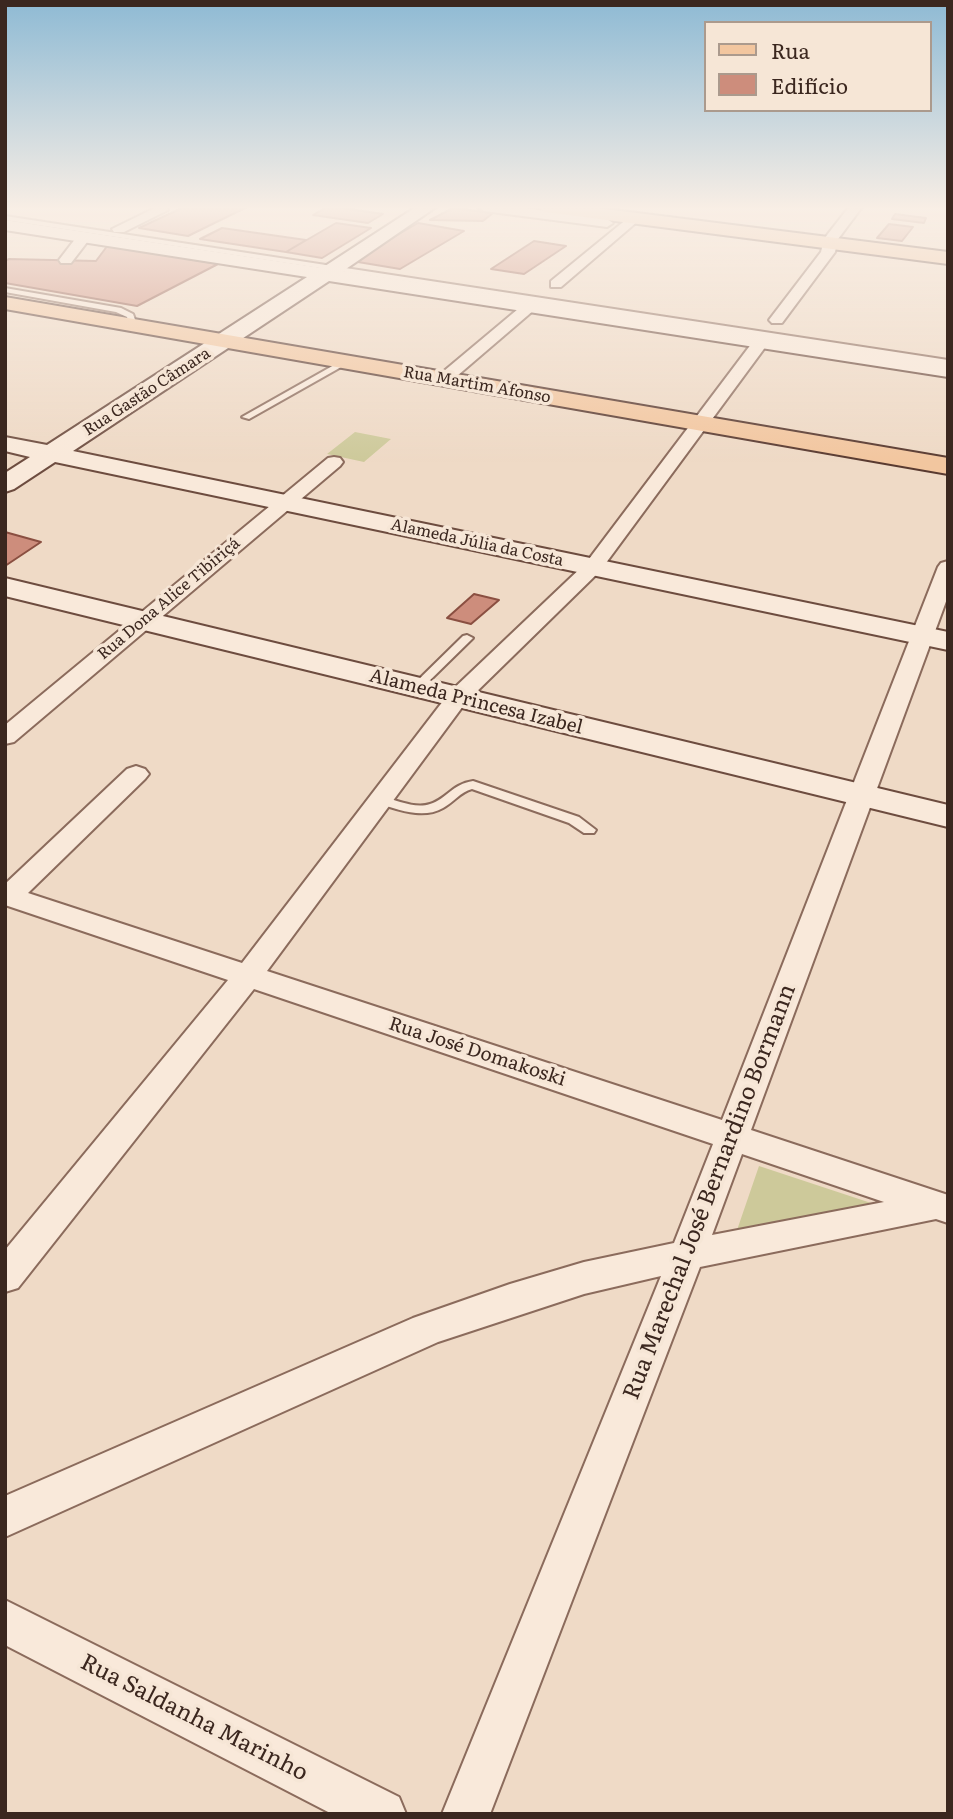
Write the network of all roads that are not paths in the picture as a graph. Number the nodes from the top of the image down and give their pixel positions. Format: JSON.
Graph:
{"nodes":[{"id":1,"x":299,"y":292,"type":"edge"},
{"id":2,"x":450,"y":292,"type":"edge"},
{"id":3,"x":479,"y":292,"type":"edge"},
{"id":4,"x":493,"y":292,"type":"edge"},
{"id":5,"x":798,"y":292,"type":"edge"},
{"id":6,"x":7,"y":295,"type":"edge"},
{"id":7,"x":530,"y":307,"type":"junction"},
{"id":8,"x":777,"y":320,"type":"dead end"},
{"id":9,"x":224,"y":341,"type":"junction"},
{"id":10,"x":761,"y":342,"type":"junction"},
{"id":11,"x":948,"y":354,"type":"edge"},
{"id":12,"x":346,"y":362,"type":"junction"},
{"id":13,"x":948,"y":362,"type":"edge"},
{"id":14,"x":948,"y":370,"type":"edge"},
{"id":15,"x":444,"y":379,"type":"junction"},
{"id":16,"x":246,"y":417,"type":"dead end"},
{"id":17,"x":700,"y":424,"type":"junction"},
{"id":18,"x":5,"y":444,"type":"edge"},
{"id":19,"x":51,"y":454,"type":"junction"},
{"id":20,"x":334,"y":462,"type":"dead end"},
{"id":21,"x":948,"y":466,"type":"edge"},
{"id":22,"x":5,"y":484,"type":"edge"},
{"id":23,"x":285,"y":503,"type":"junction"},
{"id":24,"x":593,"y":567,"type":"junction"},
{"id":25,"x":948,"y":567,"type":"edge"},
{"id":26,"x":5,"y":587,"type":"edge"},
{"id":27,"x":144,"y":621,"type":"junction"},
{"id":28,"x":467,"y":638,"type":"dead end"},
{"id":29,"x":935,"y":638,"type":"edge"},
{"id":30,"x":417,"y":687,"type":"junction"},
{"id":31,"x":458,"y":697,"type":"junction"},
{"id":32,"x":5,"y":737,"type":"edge"},
{"id":33,"x":136,"y":774,"type":"dead end"},
{"id":34,"x":862,"y":795,"type":"junction"},
{"id":35,"x":381,"y":800,"type":"junction"},
{"id":36,"x":948,"y":816,"type":"edge"},
{"id":37,"x":589,"y":830,"type":"dead end"},
{"id":38,"x":7,"y":895,"type":"edge"},
{"id":39,"x":248,"y":976,"type":"junction"},
{"id":40,"x":733,"y":1138,"type":"junction"},
{"id":41,"x":942,"y":1207,"type":"edge"},
{"id":42,"x":687,"y":1255,"type":"junction"},
{"id":43,"x":5,"y":1277,"type":"edge"},
{"id":44,"x":5,"y":1517,"type":"edge"},
{"id":45,"x":5,"y":1622,"type":"edge"},
{"id":46,"x":382,"y":1814,"type":"edge"},
{"id":47,"x":466,"y":1814,"type":"edge"}],
"edges":[{"from":1,"to":9,"type":"street","name":"Rua Gastão Câmara"},
{"from":2,"to":7,"type":"street"},
{"from":3,"to":13,"type":"lane"},
{"from":4,"to":11,"type":"street"},
{"from":5,"to":8,"type":"street"},
{"from":6,"to":9,"type":"main road","name":"Rua Martim Afonso"},
{"from":7,"to":10,"type":"street"},
{"from":7,"to":15,"type":"street"},
{"from":9,"to":12,"type":"main road","name":"Rua Martim Afonso"},
{"from":9,"to":19,"type":"street","name":"Rua Gastão Câmara"},
{"from":10,"to":14,"type":"street"},
{"from":10,"to":17,"type":"street"},
{"from":12,"to":15,"type":"main road","name":"Rua Martim Afonso"},
{"from":12,"to":16,"type":"lane"},
{"from":15,"to":17,"type":"main road","name":"Rua Martim Afonso"},
{"from":17,"to":21,"type":"main road","name":"Rua Martim Afonso"},
{"from":17,"to":24,"type":"street"},
{"from":18,"to":19,"type":"street","name":"Alameda Júlia da Costa"},
{"from":19,"to":22,"type":"street","name":"Rua Gastão Câmara"},
{"from":19,"to":23,"type":"street","name":"Alameda Júlia da Costa"},
{"from":20,"to":23,"type":"street","name":"Rua Dona Alice Tibiriçá"},
{"from":23,"to":24,"type":"street","name":"Alameda Júlia da Costa"},
{"from":23,"to":27,"type":"street","name":"Rua Dona Alice Tibiriçá"},
{"from":24,"to":29,"type":"street","name":"Alameda Júlia da Costa"},
{"from":24,"to":31,"type":"street"},
{"from":25,"to":29,"type":"street","name":"Rua Marechal José Bernardino Bormann"},
{"from":26,"to":27,"type":"street","name":"Alameda Princesa Izabel"},
{"from":27,"to":30,"type":"street","name":"Alameda Princesa Izabel"},
{"from":27,"to":32,"type":"street","name":"Rua Dona Alice Tibiriçá"},
{"from":28,"to":30,"type":"lane"},
{"from":29,"to":34,"type":"street","name":"Rua Marechal José Bernardino Bormann"},
{"from":30,"to":31,"type":"street","name":"Alameda Princesa Izabel"},
{"from":31,"to":34,"type":"street","name":"Alameda Princesa Izabel"},
{"from":31,"to":35,"type":"street"},
{"from":33,"to":38,"type":"street"},
{"from":34,"to":36,"type":"street","name":"Alameda Princesa Izabel"},
{"from":34,"to":40,"type":"street","name":"Rua Marechal José Bernardino Bormann"},
{"from":35,"to":37,"type":"lane"},
{"from":35,"to":39,"type":"street"},
{"from":38,"to":39,"type":"street","name":"Rua José Domakoski"},
{"from":39,"to":40,"type":"street","name":"Rua José Domakoski"},
{"from":39,"to":43,"type":"street"},
{"from":40,"to":41,"type":"street","name":"Rua José Domakoski"},
{"from":40,"to":42,"type":"street","name":"Rua Marechal José Bernardino Bormann"},
{"from":41,"to":42,"type":"street"},
{"from":42,"to":44,"type":"street"},
{"from":42,"to":47,"type":"street","name":"Rua Marechal José Bernardino Bormann"},
{"from":45,"to":46,"type":"street","name":"Rua Saldanha Marinho"}]}
